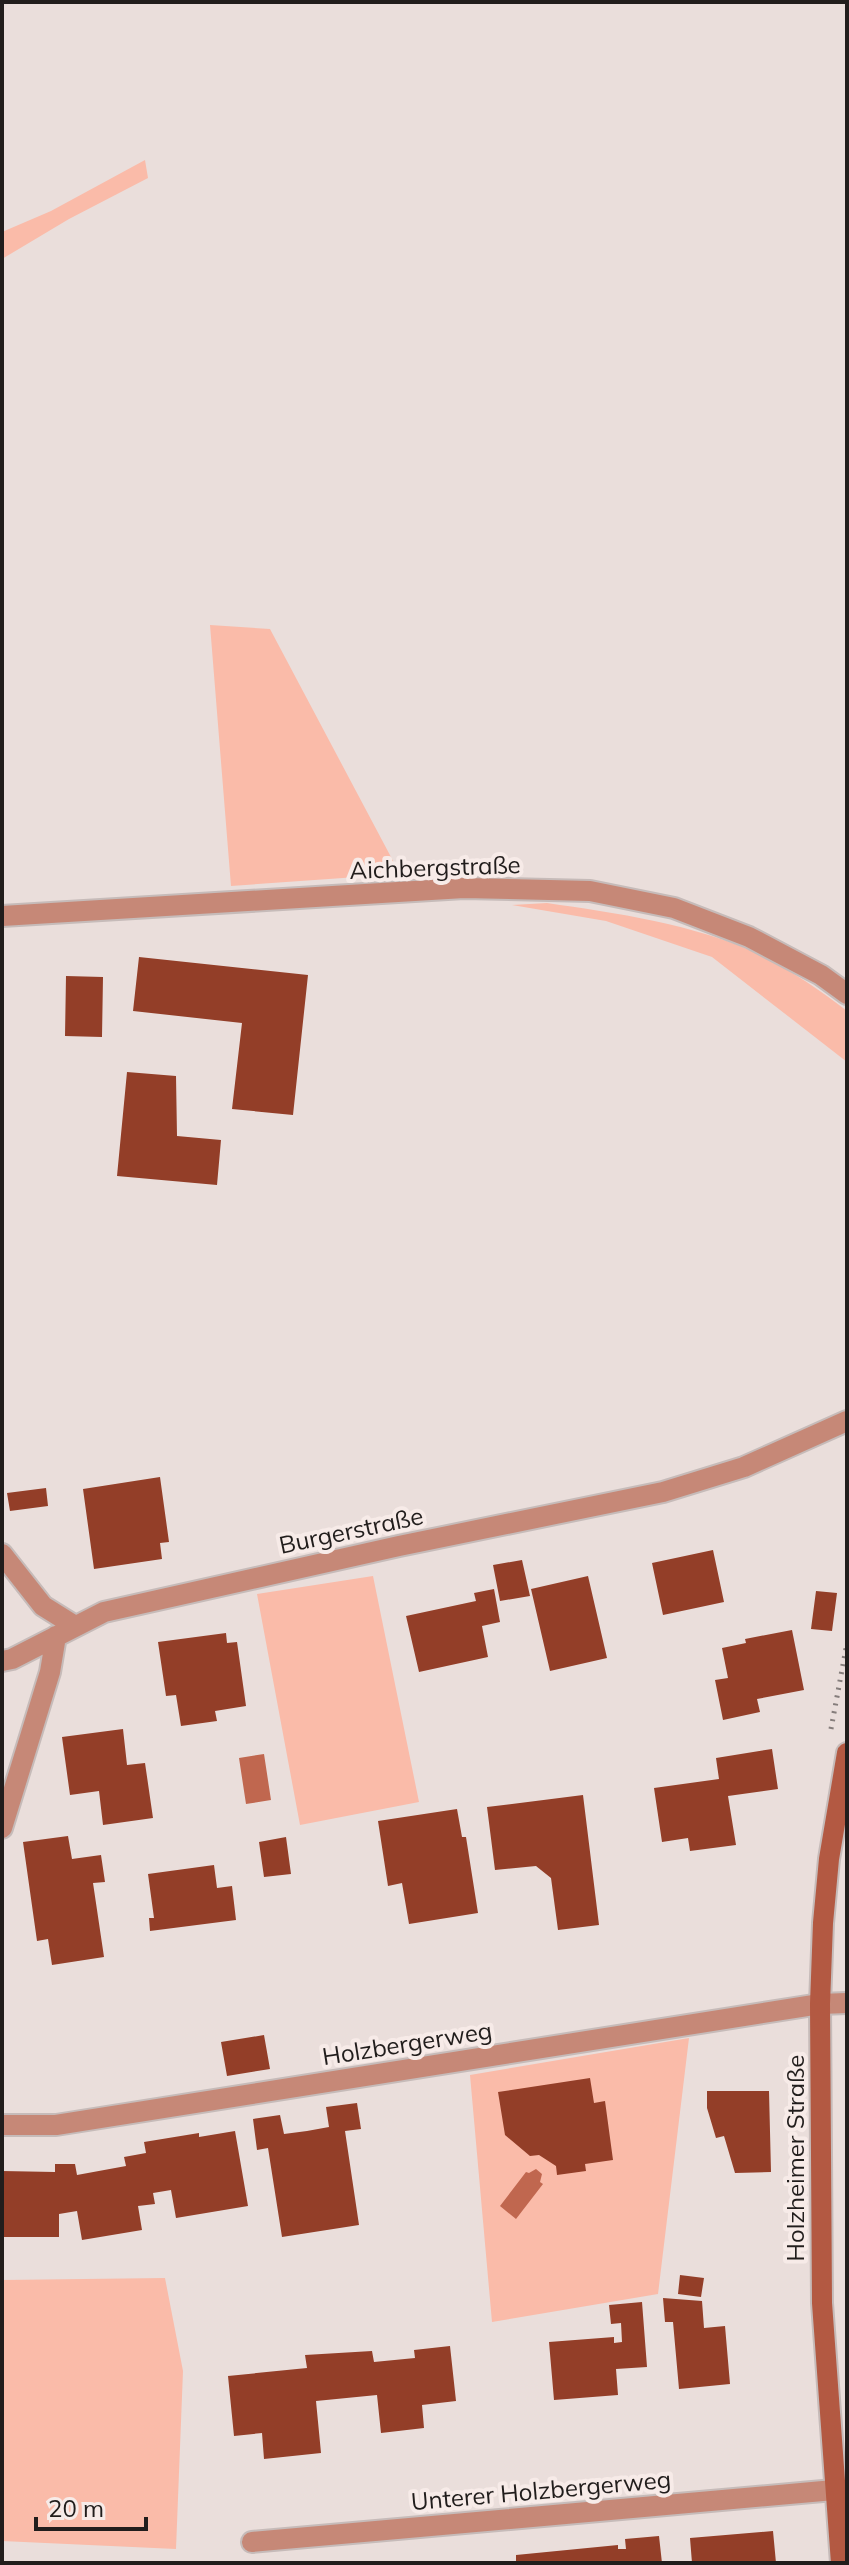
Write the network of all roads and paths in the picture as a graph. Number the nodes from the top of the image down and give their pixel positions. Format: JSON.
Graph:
{"nodes":[{"id":1,"x":2,"y":916,"type":"edge"},
{"id":2,"x":847,"y":994,"type":"edge"},
{"id":3,"x":847,"y":1421,"type":"edge"},
{"id":4,"x":2,"y":1554,"type":"edge"},
{"id":5,"x":75,"y":1626,"type":"junction"},
{"id":6,"x":56,"y":1636,"type":"junction"},
{"id":7,"x":2,"y":1661,"type":"edge"},
{"id":8,"x":847,"y":1753,"type":"edge"},
{"id":9,"x":2,"y":1828,"type":"edge"},
{"id":10,"x":847,"y":2003,"type":"edge"},
{"id":11,"x":820,"y":2004,"type":"junction"},
{"id":12,"x":2,"y":2125,"type":"edge"},
{"id":13,"x":834,"y":2490,"type":"junction"},
{"id":14,"x":252,"y":2542,"type":"dead end"},
{"id":15,"x":841,"y":2563,"type":"edge"}],
"edges":[{"from":1,"to":2,"type":"street","name":"Aichbergstraße"},
{"from":3,"to":5,"type":"street","name":"Burgerstraße"},
{"from":4,"to":5,"type":"street"},
{"from":5,"to":6,"type":"street","name":"Burgerstraße"},
{"from":6,"to":7,"type":"street","name":"Burgerstraße"},
{"from":6,"to":9,"type":"street"},
{"from":8,"to":11,"type":"street","name":"Holzheimer Straße"},
{"from":10,"to":11,"type":"street","name":"Holzbergerweg"},
{"from":11,"to":12,"type":"street","name":"Holzbergerweg"},
{"from":11,"to":13,"type":"street","name":"Holzheimer Straße"},
{"from":13,"to":14,"type":"street","name":"Unterer Holzbergerweg"},
{"from":13,"to":15,"type":"street","name":"Holzheimer Straße"}]}
